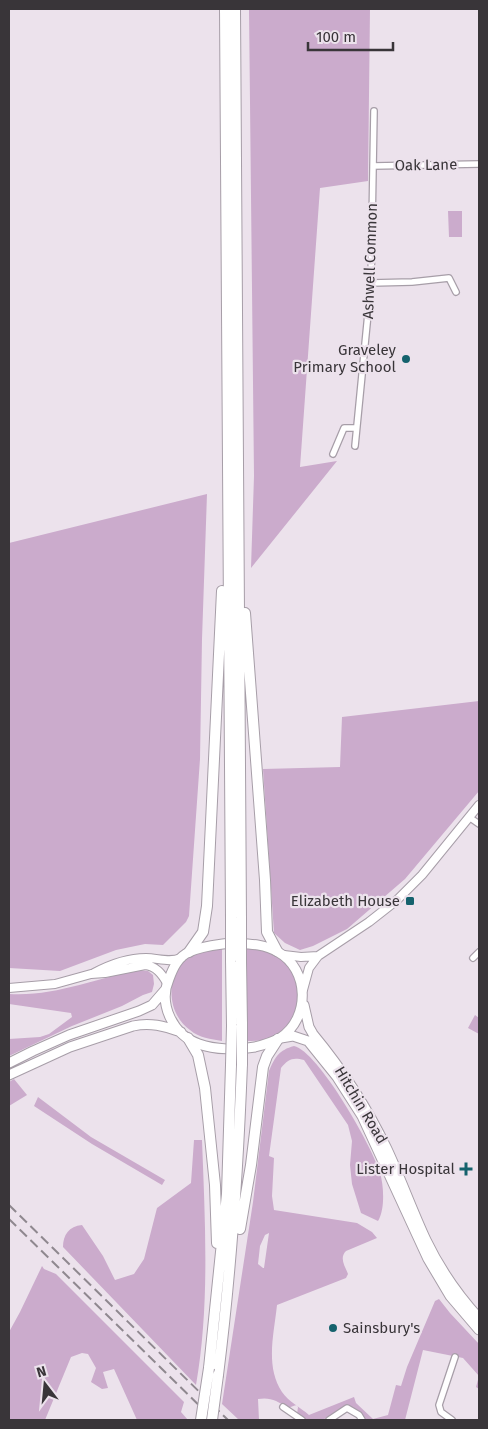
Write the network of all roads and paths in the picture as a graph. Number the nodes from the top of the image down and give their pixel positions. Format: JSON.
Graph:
{"nodes":[{"id":1,"x":225,"y":9,"type":"edge"},
{"id":2,"x":235,"y":9,"type":"edge"},
{"id":3,"x":374,"y":111,"type":"dead end"},
{"id":4,"x":479,"y":164,"type":"edge"},
{"id":5,"x":373,"y":166,"type":"junction"},
{"id":6,"x":371,"y":283,"type":"junction"},
{"id":7,"x":456,"y":292,"type":"dead end"},
{"id":8,"x":356,"y":428,"type":"junction"},
{"id":9,"x":355,"y":446,"type":"dead end"},
{"id":10,"x":333,"y":454,"type":"dead end"},
{"id":11,"x":228,"y":537,"type":"junction"},
{"id":12,"x":239,"y":564,"type":"junction"},
{"id":13,"x":479,"y":805,"type":"edge"},
{"id":14,"x":469,"y":817,"type":"junction"},
{"id":15,"x":479,"y":824,"type":"edge"},
{"id":16,"x":236,"y":918,"type":"junction"},
{"id":17,"x":479,"y":952,"type":"edge"},
{"id":18,"x":279,"y":953,"type":"junction"},
{"id":19,"x":185,"y":955,"type":"junction"},
{"id":20,"x":318,"y":956,"type":"junction"},
{"id":21,"x":473,"y":958,"type":"dead end"},
{"id":22,"x":91,"y":974,"type":"junction"},
{"id":23,"x":166,"y":986,"type":"junction"},
{"id":24,"x":9,"y":988,"type":"edge"},
{"id":25,"x":303,"y":994,"type":"junction"},
{"id":26,"x":237,"y":1025,"type":"junction"},
{"id":27,"x":185,"y":1035,"type":"junction"},
{"id":28,"x":279,"y":1038,"type":"junction"},
{"id":29,"x":11,"y":1062,"type":"edge"},
{"id":30,"x":9,"y":1075,"type":"edge"},
{"id":31,"x":231,"y":1268,"type":"junction"},
{"id":32,"x":218,"y":1284,"type":"junction"},
{"id":33,"x":479,"y":1318,"type":"edge"},
{"id":34,"x":479,"y":1330,"type":"edge"},
{"id":35,"x":455,"y":1357,"type":"dead end"},
{"id":36,"x":283,"y":1407,"type":"dead end"},
{"id":37,"x":201,"y":1420,"type":"edge"},
{"id":38,"x":212,"y":1420,"type":"edge"},
{"id":39,"x":302,"y":1420,"type":"edge"},
{"id":40,"x":329,"y":1420,"type":"edge"},
{"id":41,"x":362,"y":1420,"type":"edge"},
{"id":42,"x":452,"y":1420,"type":"edge"}],
"edges":[{"from":1,"to":11,"type":"highway"},
{"from":2,"to":12,"type":"highway"},
{"from":3,"to":5,"type":"street","name":"Ashwell Common"},
{"from":4,"to":5,"type":"street","name":"Oak Lane"},
{"from":5,"to":6,"type":"street","name":"Ashwell Common"},
{"from":6,"to":7,"type":"street"},
{"from":6,"to":8,"type":"street","name":"Ashwell Common"},
{"from":8,"to":9,"type":"street","name":"Ashwell Common"},
{"from":8,"to":10,"type":"street"},
{"from":11,"to":16,"type":"highway"},
{"from":11,"to":19,"type":"highway"},
{"from":12,"to":16,"type":"highway"},
{"from":12,"to":18,"type":"highway"},
{"from":13,"to":14,"type":"main road"},
{"from":14,"to":15,"type":"street"},
{"from":14,"to":20,"type":"main road"},
{"from":16,"to":26,"type":"highway","bridge":true},
{"from":17,"to":21,"type":"street"},
{"from":18,"to":19,"type":"main road"},
{"from":18,"to":20,"type":"main road"},
{"from":18,"to":25,"type":"main road"},
{"from":19,"to":22,"type":"main road"},
{"from":19,"to":23,"type":"main road"},
{"from":20,"to":25,"type":"main road"},
{"from":22,"to":23,"type":"main road"},
{"from":22,"to":24,"type":"main road"},
{"from":23,"to":27,"type":"main road"},
{"from":23,"to":29,"type":"main road"},
{"from":25,"to":28,"type":"main road"},
{"from":25,"to":33,"type":"main road","name":"Hitchin Road"},
{"from":26,"to":31,"type":"highway","bridge":true},
{"from":26,"to":32,"type":"highway","bridge":true},
{"from":27,"to":28,"type":"main road"},
{"from":27,"to":30,"type":"main road"},
{"from":27,"to":32,"type":"highway"},
{"from":28,"to":31,"type":"highway"},
{"from":28,"to":34,"type":"main road","name":"Hitchin Road"},
{"from":31,"to":38,"type":"highway","bridge":true},
{"from":32,"to":37,"type":"highway","bridge":true},
{"from":35,"to":42,"type":"street"},
{"from":36,"to":39,"type":"street"},
{"from":40,"to":41,"type":"street"}]}
